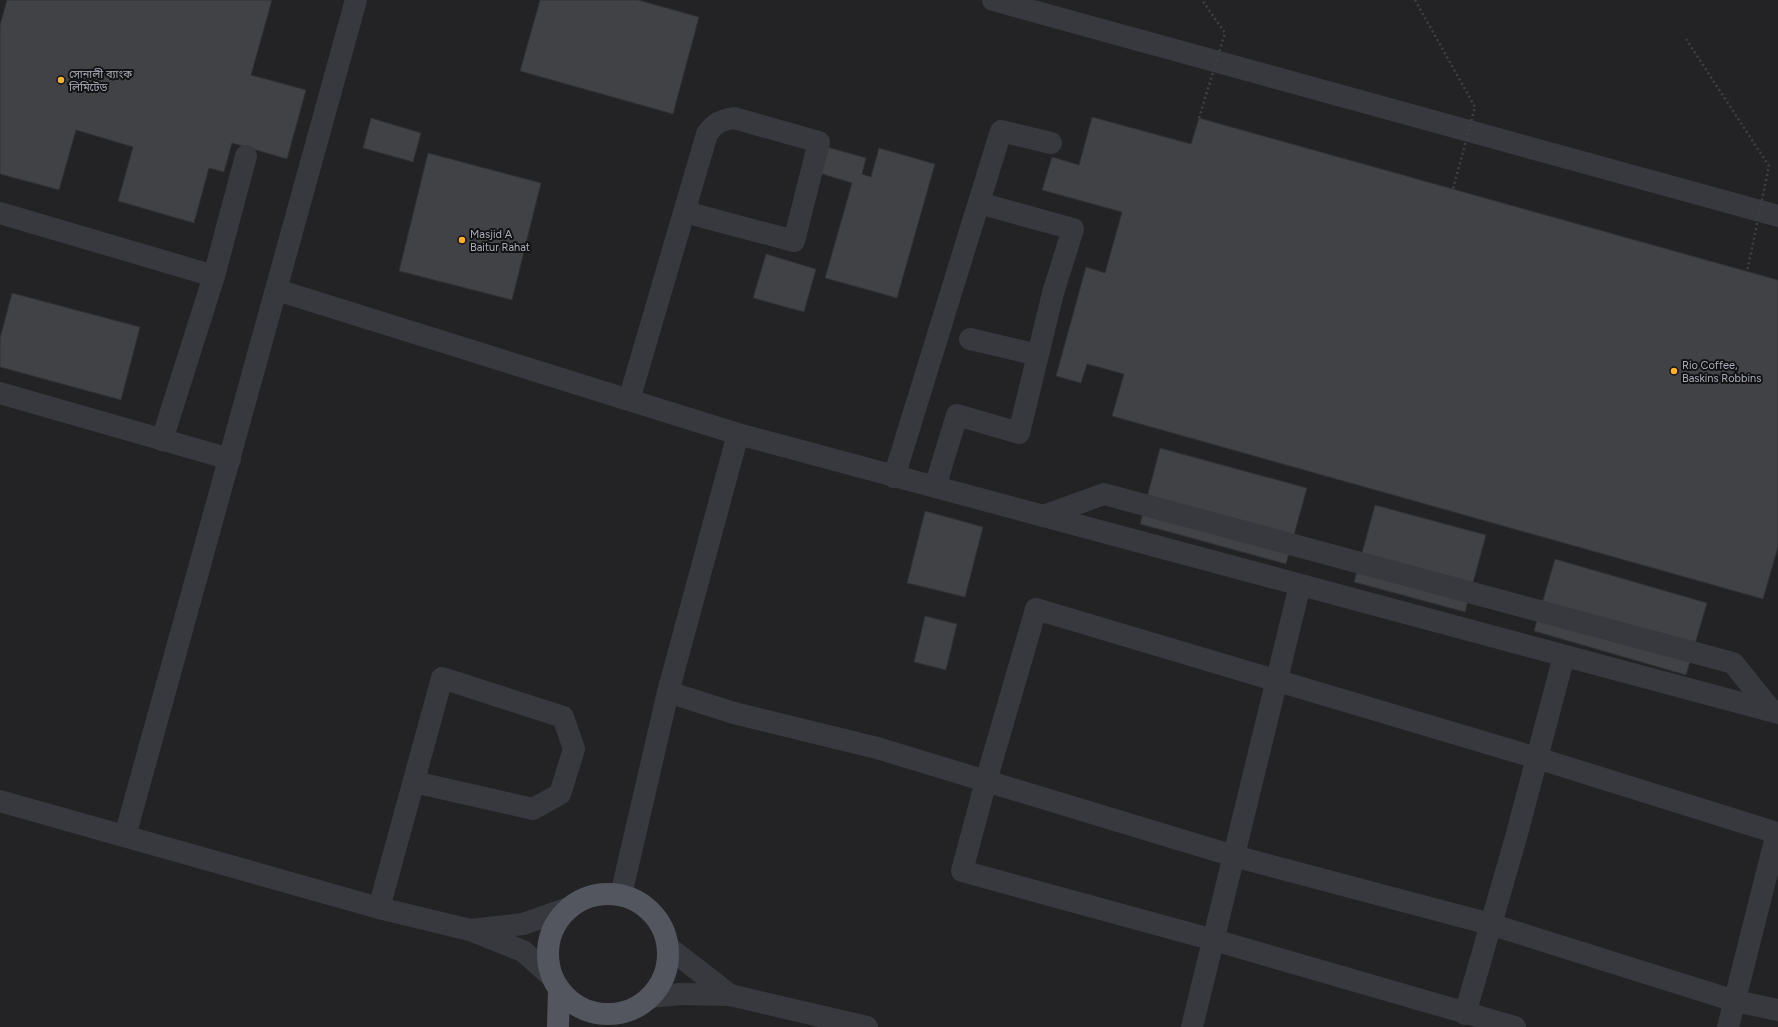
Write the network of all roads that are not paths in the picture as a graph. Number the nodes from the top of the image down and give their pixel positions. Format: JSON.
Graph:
{"nodes":[{"id":1,"x":356,"y":0,"type":"edge"},
{"id":2,"x":993,"y":0,"type":"edge"},
{"id":3,"x":1051,"y":143,"type":"dead end"},
{"id":4,"x":246,"y":156,"type":"dead end"},
{"id":5,"x":979,"y":203,"type":"junction"},
{"id":6,"x":685,"y":212,"type":"junction"},
{"id":7,"x":0,"y":213,"type":"edge"},
{"id":8,"x":1778,"y":216,"type":"edge"},
{"id":9,"x":214,"y":276,"type":"junction"},
{"id":10,"x":277,"y":290,"type":"junction"},
{"id":11,"x":970,"y":339,"type":"dead end"},
{"id":12,"x":1038,"y":355,"type":"junction"},
{"id":13,"x":0,"y":392,"type":"edge"},
{"id":14,"x":629,"y":400,"type":"junction"},
{"id":15,"x":738,"y":434,"type":"junction"},
{"id":16,"x":162,"y":440,"type":"junction"},
{"id":17,"x":230,"y":459,"type":"junction"},
{"id":18,"x":894,"y":477,"type":"junction"},
{"id":19,"x":935,"y":487,"type":"junction"},
{"id":20,"x":1043,"y":516,"type":"junction"},
{"id":21,"x":1300,"y":585,"type":"junction"},
{"id":22,"x":1564,"y":656,"type":"junction"},
{"id":23,"x":1278,"y":680,"type":"junction"},
{"id":24,"x":668,"y":692,"type":"junction"},
{"id":25,"x":1775,"y":712,"type":"edge"},
{"id":26,"x":1537,"y":758,"type":"junction"},
{"id":27,"x":986,"y":781,"type":"junction"},
{"id":28,"x":414,"y":782,"type":"junction"},
{"id":29,"x":0,"y":801,"type":"edge"},
{"id":30,"x":125,"y":836,"type":"junction"},
{"id":31,"x":1234,"y":856,"type":"junction"},
{"id":32,"x":621,"y":895,"type":"junction"},
{"id":33,"x":379,"y":908,"type":"junction"},
{"id":34,"x":569,"y":908,"type":"junction"},
{"id":35,"x":1490,"y":924,"type":"junction"},
{"id":36,"x":470,"y":930,"type":"junction"},
{"id":37,"x":1214,"y":940,"type":"junction"},
{"id":38,"x":668,"y":947,"type":"junction"},
{"id":39,"x":556,"y":983,"type":"junction"},
{"id":40,"x":730,"y":996,"type":"junction"},
{"id":41,"x":644,"y":1001,"type":"junction"},
{"id":42,"x":1735,"y":1001,"type":"junction"},
{"id":43,"x":1778,"y":1010,"type":"edge"},
{"id":44,"x":1466,"y":1014,"type":"junction"},
{"id":45,"x":558,"y":1027,"type":"edge"},
{"id":46,"x":616,"y":1027,"type":"edge"},
{"id":47,"x":867,"y":1027,"type":"edge"},
{"id":48,"x":1192,"y":1027,"type":"edge"},
{"id":49,"x":1515,"y":1027,"type":"edge"},
{"id":50,"x":1728,"y":1027,"type":"edge"}],
"edges":[{"from":1,"to":10,"type":"lane"},
{"from":2,"to":8,"type":"lane"},
{"from":3,"to":5,"type":"lane"},
{"from":4,"to":9,"type":"lane"},
{"from":5,"to":12,"type":"lane"},
{"from":5,"to":18,"type":"lane"},
{"from":6,"to":6,"type":"lane"},
{"from":6,"to":14,"type":"lane"},
{"from":7,"to":9,"type":"lane"},
{"from":9,"to":16,"type":"lane"},
{"from":10,"to":14,"type":"lane"},
{"from":10,"to":17,"type":"lane"},
{"from":11,"to":12,"type":"lane"},
{"from":12,"to":19,"type":"lane"},
{"from":13,"to":16,"type":"lane"},
{"from":14,"to":15,"type":"lane"},
{"from":15,"to":18,"type":"lane"},
{"from":15,"to":24,"type":"lane"},
{"from":16,"to":17,"type":"lane"},
{"from":17,"to":30,"type":"lane"},
{"from":18,"to":19,"type":"lane"},
{"from":19,"to":20,"type":"lane"},
{"from":20,"to":21,"type":"lane"},
{"from":20,"to":25,"type":"lane"},
{"from":21,"to":22,"type":"lane"},
{"from":21,"to":23,"type":"lane"},
{"from":22,"to":25,"type":"lane"},
{"from":22,"to":26,"type":"lane"},
{"from":23,"to":26,"type":"lane"},
{"from":23,"to":27,"type":"lane"},
{"from":23,"to":31,"type":"lane"},
{"from":24,"to":27,"type":"lane"},
{"from":24,"to":32,"type":"lane"},
{"from":26,"to":35,"type":"lane"},
{"from":26,"to":42,"type":"lane"},
{"from":27,"to":31,"type":"lane"},
{"from":27,"to":37,"type":"lane"},
{"from":28,"to":28,"type":"lane"},
{"from":28,"to":33,"type":"lane"},
{"from":29,"to":30,"type":"lane"},
{"from":30,"to":33,"type":"lane"},
{"from":31,"to":35,"type":"lane"},
{"from":31,"to":37,"type":"lane"},
{"from":32,"to":34,"type":"main road"},
{"from":32,"to":38,"type":"main road"},
{"from":33,"to":36,"type":"lane"},
{"from":34,"to":36,"type":"lane"},
{"from":34,"to":39,"type":"main road"},
{"from":35,"to":42,"type":"lane"},
{"from":35,"to":44,"type":"lane"},
{"from":36,"to":39,"type":"lane"},
{"from":37,"to":44,"type":"lane"},
{"from":37,"to":48,"type":"lane"},
{"from":38,"to":40,"type":"lane"},
{"from":38,"to":41,"type":"main road"},
{"from":39,"to":41,"type":"main road"},
{"from":39,"to":45,"type":"main road"},
{"from":40,"to":41,"type":"lane"},
{"from":40,"to":47,"type":"lane"},
{"from":41,"to":46,"type":"main road"},
{"from":42,"to":43,"type":"lane"},
{"from":42,"to":50,"type":"lane"},
{"from":44,"to":49,"type":"lane"}]}
